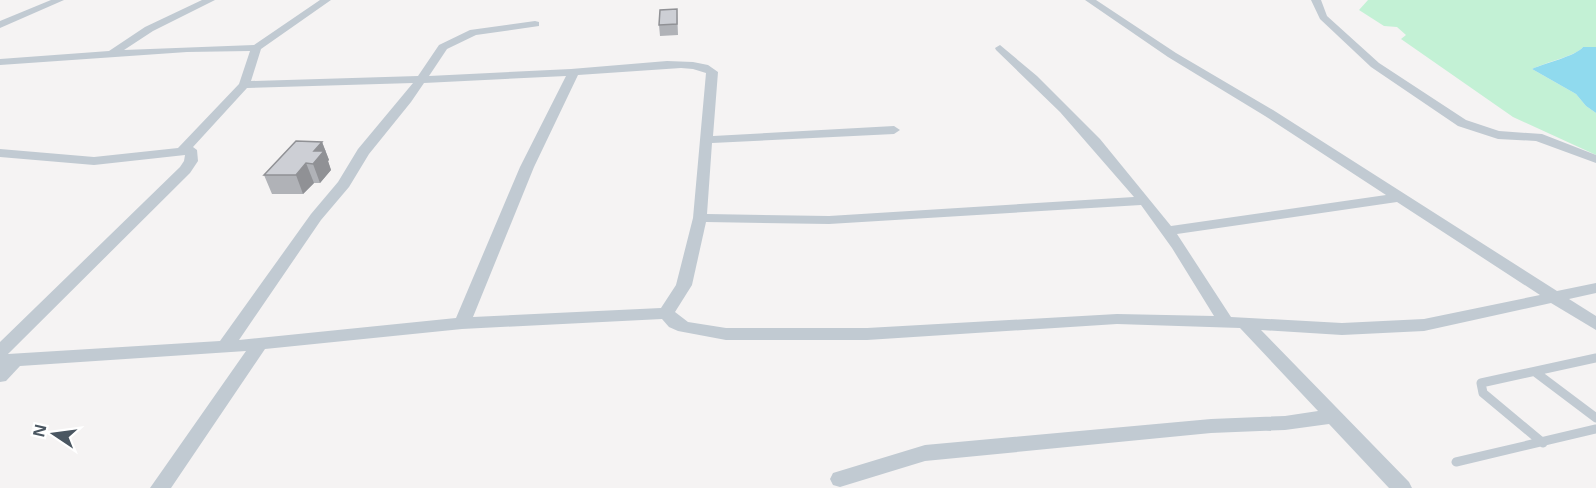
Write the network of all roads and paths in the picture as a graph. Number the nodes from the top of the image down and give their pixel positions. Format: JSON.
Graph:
{"nodes":[{"id":1,"x":59,"y":0,"type":"edge"},
{"id":2,"x":210,"y":0,"type":"edge"},
{"id":3,"x":326,"y":0,"type":"edge"},
{"id":4,"x":1090,"y":0,"type":"edge"},
{"id":5,"x":1316,"y":0,"type":"edge"},
{"id":6,"x":0,"y":19,"type":"edge"},
{"id":7,"x":12,"y":19,"type":"junction"},
{"id":8,"x":535,"y":24,"type":"dead end"},
{"id":9,"x":0,"y":25,"type":"edge"},
{"id":10,"x":256,"y":48,"type":"junction"},
{"id":11,"x":1000,"y":48,"type":"dead end"},
{"id":12,"x":113,"y":53,"type":"junction"},
{"id":13,"x":33,"y":60,"type":"junction"},
{"id":14,"x":0,"y":62,"type":"edge"},
{"id":15,"x":0,"y":69,"type":"edge"},
{"id":16,"x":574,"y":72,"type":"junction"},
{"id":17,"x":419,"y":80,"type":"junction"},
{"id":18,"x":244,"y":85,"type":"junction"},
{"id":19,"x":894,"y":129,"type":"dead end"},
{"id":20,"x":706,"y":140,"type":"junction"},
{"id":21,"x":182,"y":151,"type":"junction"},
{"id":22,"x":0,"y":153,"type":"edge"},
{"id":23,"x":1596,"y":159,"type":"edge"},
{"id":24,"x":1400,"y":197,"type":"junction"},
{"id":25,"x":1144,"y":201,"type":"junction"},
{"id":26,"x":700,"y":218,"type":"junction"},
{"id":27,"x":1169,"y":231,"type":"junction"},
{"id":28,"x":1596,"y":288,"type":"edge"},
{"id":29,"x":1554,"y":296,"type":"junction"},
{"id":30,"x":666,"y":312,"type":"junction"},
{"id":31,"x":1226,"y":321,"type":"junction"},
{"id":32,"x":462,"y":323,"type":"junction"},
{"id":33,"x":1245,"y":323,"type":"junction"},
{"id":34,"x":1596,"y":324,"type":"edge"},
{"id":35,"x":260,"y":344,"type":"junction"},
{"id":36,"x":225,"y":346,"type":"junction"},
{"id":37,"x":5,"y":357,"type":"edge"},
{"id":38,"x":1596,"y":358,"type":"edge"},
{"id":39,"x":1535,"y":372,"type":"junction"},
{"id":40,"x":0,"y":376,"type":"edge"},
{"id":41,"x":1334,"y":416,"type":"junction"},
{"id":42,"x":1596,"y":418,"type":"edge"},
{"id":43,"x":1596,"y":429,"type":"edge"},
{"id":44,"x":1543,"y":442,"type":"junction"},
{"id":45,"x":1456,"y":462,"type":"dead end"},
{"id":46,"x":840,"y":479,"type":"dead end"},
{"id":47,"x":160,"y":488,"type":"edge"},
{"id":48,"x":1402,"y":488,"type":"edge"}],
"edges":[{"from":1,"to":7,"type":"street"},
{"from":2,"to":12,"type":"street"},
{"from":3,"to":10,"type":"street"},
{"from":4,"to":24,"type":"street"},
{"from":5,"to":23,"type":"street"},
{"from":6,"to":7,"type":"street"},
{"from":7,"to":9,"type":"street"},
{"from":8,"to":17,"type":"street"},
{"from":10,"to":12,"type":"street"},
{"from":10,"to":18,"type":"street"},
{"from":11,"to":25,"type":"street"},
{"from":12,"to":13,"type":"street"},
{"from":13,"to":14,"type":"street"},
{"from":13,"to":15,"type":"street"},
{"from":16,"to":17,"type":"street"},
{"from":16,"to":20,"type":"street"},
{"from":16,"to":32,"type":"street"},
{"from":17,"to":18,"type":"street"},
{"from":17,"to":36,"type":"street"},
{"from":18,"to":21,"type":"street"},
{"from":19,"to":20,"type":"street"},
{"from":20,"to":26,"type":"street"},
{"from":21,"to":22,"type":"street"},
{"from":21,"to":37,"type":"street"},
{"from":24,"to":27,"type":"street"},
{"from":24,"to":29,"type":"street"},
{"from":25,"to":26,"type":"street"},
{"from":25,"to":27,"type":"street"},
{"from":26,"to":30,"type":"street"},
{"from":27,"to":31,"type":"street"},
{"from":28,"to":29,"type":"street"},
{"from":29,"to":33,"type":"street"},
{"from":29,"to":34,"type":"street"},
{"from":30,"to":31,"type":"street"},
{"from":30,"to":32,"type":"street"},
{"from":31,"to":33,"type":"street"},
{"from":32,"to":35,"type":"street"},
{"from":33,"to":41,"type":"street"},
{"from":35,"to":36,"type":"street"},
{"from":35,"to":47,"type":"street"},
{"from":36,"to":37,"type":"street"},
{"from":37,"to":40,"type":"street"},
{"from":38,"to":39,"type":"lane"},
{"from":39,"to":42,"type":"lane"},
{"from":39,"to":44,"type":"lane"},
{"from":41,"to":46,"type":"street"},
{"from":41,"to":48,"type":"street"},
{"from":43,"to":44,"type":"lane"},
{"from":44,"to":45,"type":"lane"}]}
